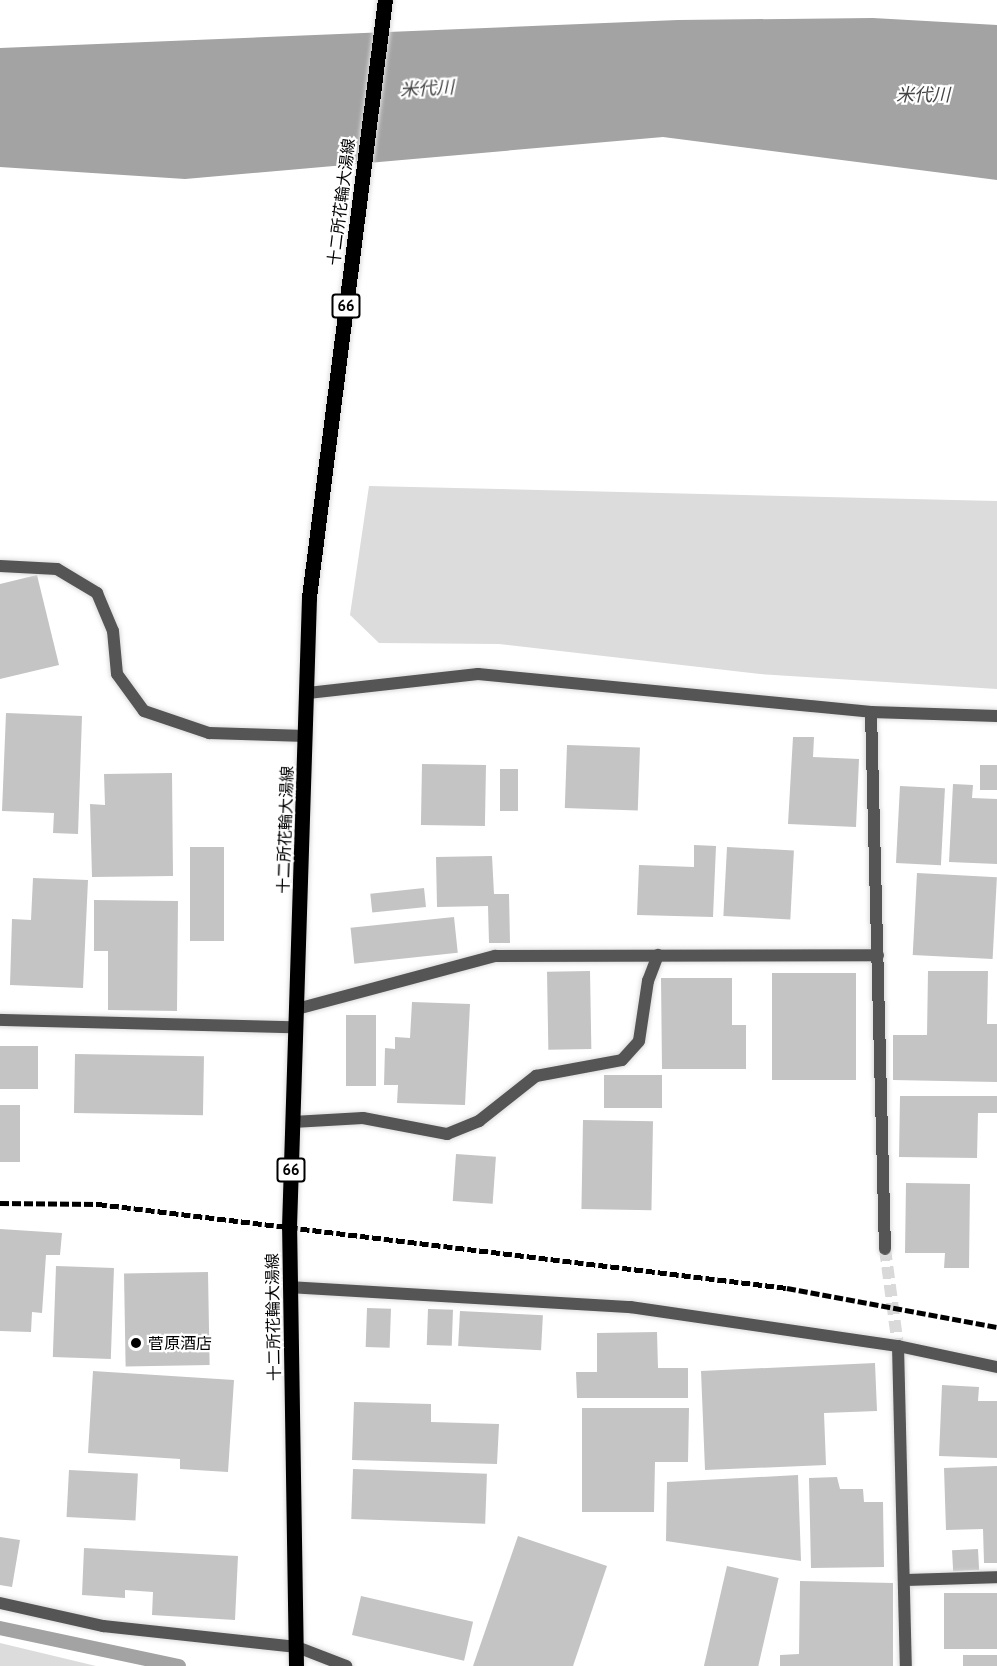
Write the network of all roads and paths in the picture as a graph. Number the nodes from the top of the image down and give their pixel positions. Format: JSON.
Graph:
{"nodes":[{"id":1,"x":384,"y":8,"type":"edge"},
{"id":2,"x":0,"y":566,"type":"edge"},
{"id":3,"x":308,"y":693,"type":"junction"},
{"id":4,"x":871,"y":712,"type":"junction"},
{"id":5,"x":997,"y":716,"type":"edge"},
{"id":6,"x":306,"y":736,"type":"junction"},
{"id":7,"x":658,"y":955,"type":"junction"},
{"id":8,"x":878,"y":955,"type":"junction"},
{"id":9,"x":297,"y":1009,"type":"junction"},
{"id":10,"x":0,"y":1020,"type":"edge"},
{"id":11,"x":296,"y":1027,"type":"junction"},
{"id":12,"x":292,"y":1122,"type":"junction"},
{"id":13,"x":885,"y":1249,"type":"tunnel mouth"},
{"id":14,"x":290,"y":1287,"type":"junction"},
{"id":15,"x":898,"y":1346,"type":"junction"},
{"id":16,"x":997,"y":1367,"type":"edge"},
{"id":17,"x":997,"y":1577,"type":"edge"},
{"id":18,"x":904,"y":1580,"type":"junction"},
{"id":19,"x":0,"y":1603,"type":"edge"},
{"id":20,"x":297,"y":1647,"type":"junction"},
{"id":21,"x":296,"y":1666,"type":"edge"},
{"id":22,"x":346,"y":1666,"type":"edge"},
{"id":23,"x":906,"y":1666,"type":"edge"}],
"edges":[{"from":1,"to":3,"type":"main road","name":"十二所花輪大湯線","number":"66"},
{"from":2,"to":6,"type":"street"},
{"from":3,"to":4,"type":"street"},
{"from":3,"to":6,"type":"main road","name":"十二所花輪大湯線","number":"66"},
{"from":4,"to":5,"type":"street"},
{"from":4,"to":8,"type":"street"},
{"from":6,"to":9,"type":"main road","name":"十二所花輪大湯線","number":"66"},
{"from":7,"to":8,"type":"street"},
{"from":7,"to":9,"type":"street"},
{"from":7,"to":12,"type":"street"},
{"from":8,"to":13,"type":"street"},
{"from":9,"to":11,"type":"main road","name":"十二所花輪大湯線","number":"66"},
{"from":10,"to":11,"type":"street"},
{"from":11,"to":12,"type":"main road","name":"十二所花輪大湯線","number":"66"},
{"from":12,"to":14,"type":"main road","name":"十二所花輪大湯線","number":"66"},
{"from":14,"to":15,"type":"street"},
{"from":14,"to":20,"type":"main road","name":"十二所花輪大湯線","number":"66"},
{"from":15,"to":16,"type":"street"},
{"from":15,"to":18,"type":"street"},
{"from":17,"to":18,"type":"street"},
{"from":18,"to":23,"type":"street"},
{"from":19,"to":20,"type":"street"},
{"from":20,"to":21,"type":"main road","name":"十二所花輪大湯線","number":"66"},
{"from":20,"to":22,"type":"street"}]}
